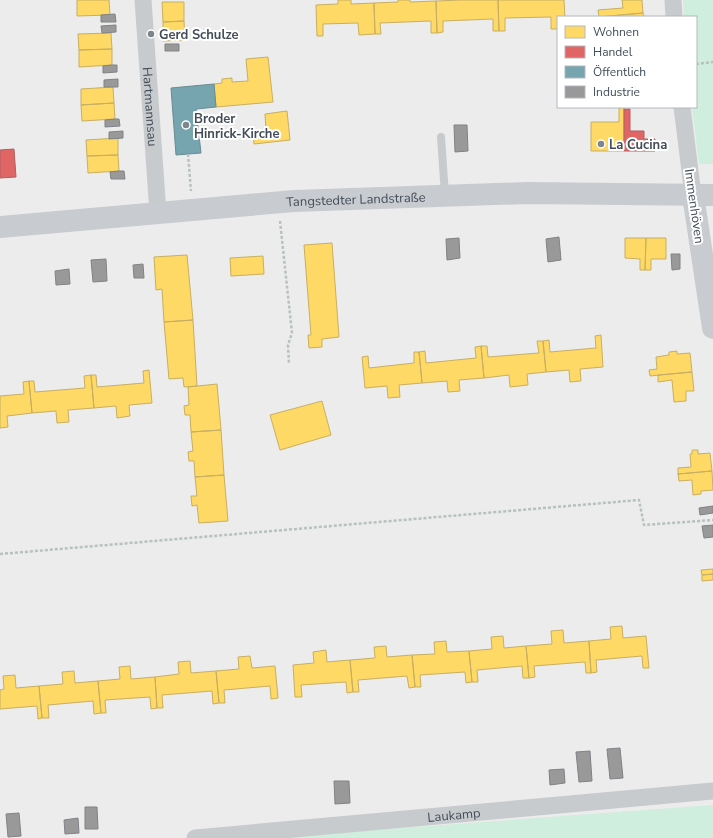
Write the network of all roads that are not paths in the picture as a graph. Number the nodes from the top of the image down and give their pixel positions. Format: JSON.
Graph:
{"nodes":[{"id":1,"x":143,"y":0,"type":"edge"},
{"id":2,"x":673,"y":0,"type":"edge"},
{"id":3,"x":674,"y":16,"type":"edge"},
{"id":4,"x":682,"y":108,"type":"edge"},
{"id":5,"x":441,"y":137,"type":"dead end"},
{"id":6,"x":703,"y":195,"type":"edge"},
{"id":7,"x":445,"y":196,"type":"junction"},
{"id":8,"x":158,"y":213,"type":"junction"},
{"id":9,"x":0,"y":227,"type":"edge"},
{"id":10,"x":713,"y":328,"type":"edge"},
{"id":11,"x":713,"y":791,"type":"edge"},
{"id":12,"x":195,"y":838,"type":"edge"}],
"edges":[{"from":1,"to":8,"type":"street","name":"Hartmannsau"},
{"from":2,"to":3,"type":"street"},
{"from":4,"to":6,"type":"street","name":"Immenhöven"},
{"from":5,"to":7,"type":"lane"},
{"from":6,"to":7,"type":"street","name":"Tangstedter Landstraße"},
{"from":6,"to":10,"type":"street","name":"Immenhöven"},
{"from":7,"to":8,"type":"street","name":"Tangstedter Landstraße"},
{"from":8,"to":9,"type":"street","name":"Tangstedter Landstraße"},
{"from":11,"to":12,"type":"street","name":"Laukamp"}]}
